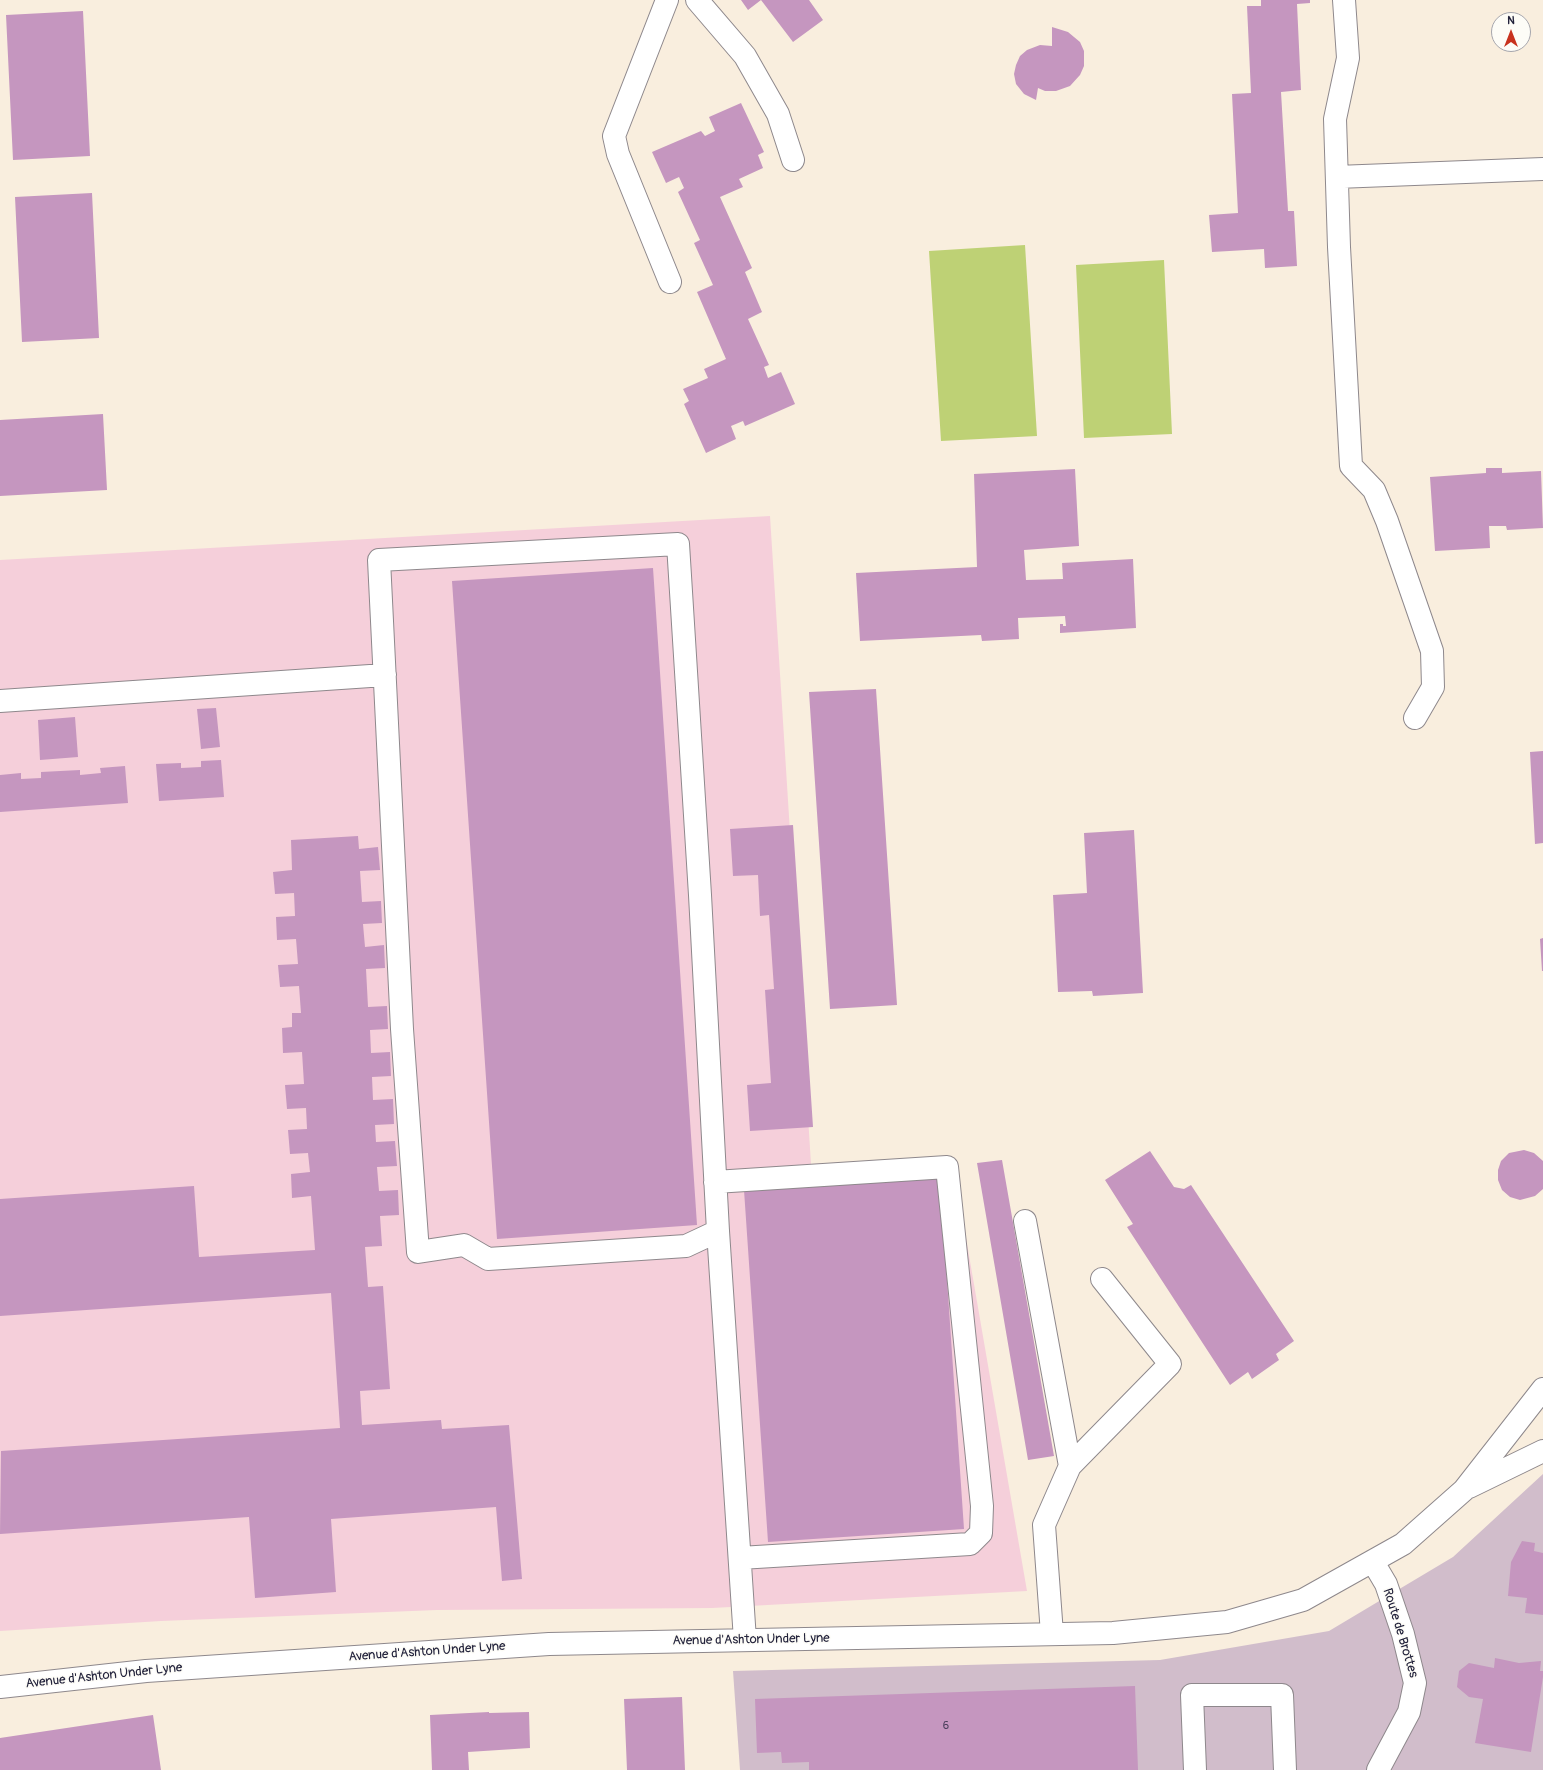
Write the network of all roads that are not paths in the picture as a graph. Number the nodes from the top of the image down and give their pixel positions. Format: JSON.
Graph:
{"nodes":[{"id":1,"x":667,"y":0,"type":"edge"},
{"id":2,"x":697,"y":0,"type":"edge"},
{"id":3,"x":1344,"y":0,"type":"edge"},
{"id":4,"x":793,"y":160,"type":"dead end"},
{"id":5,"x":1543,"y":169,"type":"edge"},
{"id":6,"x":1337,"y":177,"type":"junction"},
{"id":7,"x":670,"y":282,"type":"dead end"},
{"id":8,"x":384,"y":675,"type":"junction"},
{"id":9,"x":0,"y":701,"type":"edge"},
{"id":10,"x":1415,"y":718,"type":"dead end"},
{"id":11,"x":715,"y":1182,"type":"junction"},
{"id":12,"x":1025,"y":1221,"type":"dead end"},
{"id":13,"x":718,"y":1231,"type":"junction"},
{"id":14,"x":1102,"y":1278,"type":"dead end"},
{"id":15,"x":1543,"y":1389,"type":"edge"},
{"id":16,"x":1543,"y":1451,"type":"edge"},
{"id":17,"x":1070,"y":1466,"type":"junction"},
{"id":18,"x":1464,"y":1490,"type":"junction"},
{"id":19,"x":740,"y":1558,"type":"junction"},
{"id":20,"x":1373,"y":1562,"type":"junction"},
{"id":21,"x":1052,"y":1634,"type":"junction"},
{"id":22,"x":745,"y":1640,"type":"junction"},
{"id":23,"x":0,"y":1686,"type":"edge"},
{"id":24,"x":1195,"y":1770,"type":"edge"},
{"id":25,"x":1285,"y":1770,"type":"edge"},
{"id":26,"x":1378,"y":1770,"type":"edge"}],
"edges":[{"from":1,"to":7,"type":"street"},
{"from":2,"to":4,"type":"street"},
{"from":3,"to":6,"type":"street"},
{"from":5,"to":6,"type":"street"},
{"from":6,"to":10,"type":"street"},
{"from":8,"to":9,"type":"street"},
{"from":8,"to":11,"type":"street"},
{"from":8,"to":13,"type":"street"},
{"from":11,"to":13,"type":"street"},
{"from":11,"to":19,"type":"street"},
{"from":12,"to":17,"type":"street"},
{"from":13,"to":19,"type":"street"},
{"from":14,"to":17,"type":"street"},
{"from":15,"to":18,"type":"street","name":"Avenue d'Ashton Under Lyne"},
{"from":16,"to":18,"type":"street","name":"Avenue d'Ashton Under Lyne"},
{"from":17,"to":21,"type":"street"},
{"from":18,"to":20,"type":"street","name":"Avenue d'Ashton Under Lyne"},
{"from":19,"to":22,"type":"street"},
{"from":20,"to":21,"type":"street","name":"Avenue d'Ashton Under Lyne"},
{"from":20,"to":26,"type":"street","name":"Route de Brottes"},
{"from":21,"to":22,"type":"street","name":"Avenue d'Ashton Under Lyne"},
{"from":22,"to":23,"type":"street","name":"Avenue d'Ashton Under Lyne"},
{"from":24,"to":25,"type":"street"}]}
